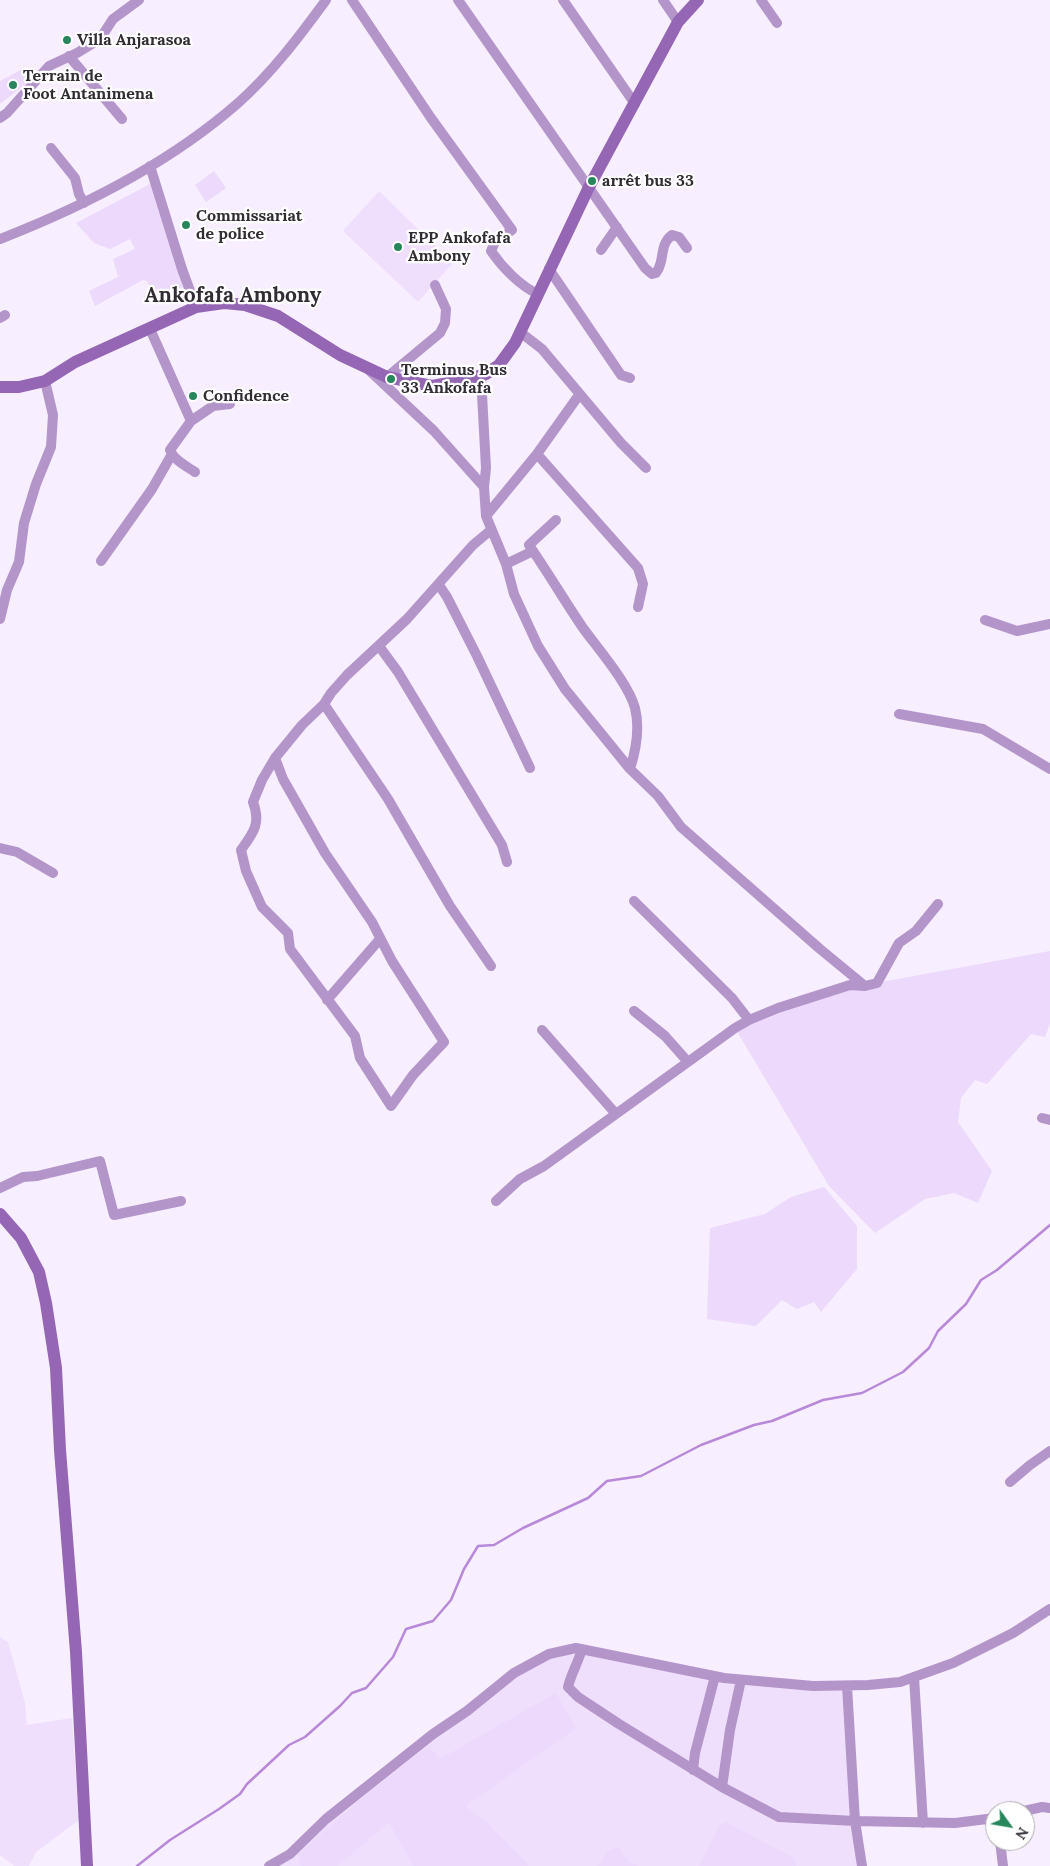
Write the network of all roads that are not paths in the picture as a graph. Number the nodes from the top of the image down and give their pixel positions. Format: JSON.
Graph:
{"nodes":[{"id":1,"x":139,"y":0,"type":"edge"},
{"id":2,"x":326,"y":0,"type":"edge"},
{"id":3,"x":352,"y":0,"type":"edge"},
{"id":4,"x":458,"y":0,"type":"edge"},
{"id":5,"x":563,"y":0,"type":"edge"},
{"id":6,"x":663,"y":0,"type":"edge"},
{"id":7,"x":698,"y":0,"type":"edge"},
{"id":8,"x":761,"y":0,"type":"edge"},
{"id":9,"x":678,"y":22,"type":"junction"},
{"id":10,"x":777,"y":23,"type":"dead end"},
{"id":11,"x":69,"y":56,"type":"junction"},
{"id":12,"x":635,"y":104,"type":"junction"},
{"id":13,"x":0,"y":118,"type":"edge"},
{"id":14,"x":122,"y":118,"type":"dead end"},
{"id":15,"x":51,"y":148,"type":"dead end"},
{"id":16,"x":150,"y":166,"type":"junction"},
{"id":17,"x":589,"y":187,"type":"junction"},
{"id":18,"x":84,"y":203,"type":"junction"},
{"id":19,"x":617,"y":227,"type":"junction"},
{"id":20,"x":0,"y":239,"type":"edge"},
{"id":21,"x":687,"y":248,"type":"dead end"},
{"id":22,"x":601,"y":250,"type":"dead end"},
{"id":23,"x":549,"y":269,"type":"junction"},
{"id":24,"x":435,"y":285,"type":"dead end"},
{"id":25,"x":538,"y":294,"type":"junction"},
{"id":26,"x":196,"y":307,"type":"junction"},
{"id":27,"x":150,"y":329,"type":"junction"},
{"id":28,"x":520,"y":332,"type":"junction"},
{"id":29,"x":364,"y":366,"type":"junction"},
{"id":30,"x":387,"y":376,"type":"junction"},
{"id":31,"x":481,"y":376,"type":"junction"},
{"id":32,"x":630,"y":378,"type":"dead end"},
{"id":33,"x":45,"y":380,"type":"junction"},
{"id":34,"x":0,"y":386,"type":"edge"},
{"id":35,"x":579,"y":395,"type":"junction"},
{"id":36,"x":230,"y":404,"type":"dead end"},
{"id":37,"x":191,"y":421,"type":"junction"},
{"id":38,"x":172,"y":454,"type":"junction"},
{"id":39,"x":537,"y":454,"type":"junction"},
{"id":40,"x":646,"y":468,"type":"dead end"},
{"id":41,"x":195,"y":472,"type":"dead end"},
{"id":42,"x":484,"y":488,"type":"junction"},
{"id":43,"x":486,"y":516,"type":"junction"},
{"id":44,"x":556,"y":520,"type":"dead end"},
{"id":45,"x":491,"y":530,"type":"junction"},
{"id":46,"x":533,"y":551,"type":"junction"},
{"id":47,"x":101,"y":561,"type":"dead end"},
{"id":48,"x":506,"y":564,"type":"junction"},
{"id":49,"x":439,"y":585,"type":"junction"},
{"id":50,"x":638,"y":607,"type":"dead end"},
{"id":51,"x":0,"y":619,"type":"edge"},
{"id":52,"x":985,"y":620,"type":"dead end"},
{"id":53,"x":1050,"y":624,"type":"edge"},
{"id":54,"x":379,"y":646,"type":"junction"},
{"id":55,"x":324,"y":704,"type":"junction"},
{"id":56,"x":899,"y":714,"type":"dead end"},
{"id":57,"x":275,"y":758,"type":"junction"},
{"id":58,"x":530,"y":768,"type":"dead end"},
{"id":59,"x":630,"y":769,"type":"junction"},
{"id":60,"x":1050,"y":770,"type":"edge"},
{"id":61,"x":0,"y":848,"type":"edge"},
{"id":62,"x":507,"y":862,"type":"dead end"},
{"id":63,"x":53,"y":873,"type":"dead end"},
{"id":64,"x":634,"y":901,"type":"dead end"},
{"id":65,"x":938,"y":904,"type":"dead end"},
{"id":66,"x":380,"y":939,"type":"junction"},
{"id":67,"x":491,"y":966,"type":"dead end"},
{"id":68,"x":865,"y":986,"type":"junction"},
{"id":69,"x":326,"y":1000,"type":"junction"},
{"id":70,"x":634,"y":1011,"type":"dead end"},
{"id":71,"x":749,"y":1020,"type":"junction"},
{"id":72,"x":542,"y":1030,"type":"dead end"},
{"id":73,"x":688,"y":1062,"type":"junction"},
{"id":74,"x":616,"y":1114,"type":"junction"},
{"id":75,"x":0,"y":1188,"type":"edge"},
{"id":76,"x":181,"y":1200,"type":"dead end"},
{"id":77,"x":496,"y":1201,"type":"dead end"},
{"id":78,"x":0,"y":1214,"type":"edge"},
{"id":79,"x":1050,"y":1451,"type":"edge"},
{"id":80,"x":1010,"y":1482,"type":"dead end"},
{"id":81,"x":1050,"y":1609,"type":"edge"},
{"id":82,"x":582,"y":1649,"type":"junction"},
{"id":83,"x":715,"y":1676,"type":"junction"},
{"id":84,"x":914,"y":1677,"type":"junction"},
{"id":85,"x":740,"y":1680,"type":"junction"},
{"id":86,"x":847,"y":1686,"type":"junction"},
{"id":87,"x":693,"y":1770,"type":"junction"},
{"id":88,"x":722,"y":1787,"type":"junction"},
{"id":89,"x":1050,"y":1808,"type":"edge"},
{"id":90,"x":1035,"y":1809,"type":"edge"},
{"id":91,"x":985,"y":1819,"type":"edge"},
{"id":92,"x":855,"y":1822,"type":"junction"},
{"id":93,"x":923,"y":1823,"type":"junction"},
{"id":94,"x":1001,"y":1851,"type":"edge"},
{"id":95,"x":87,"y":1866,"type":"edge"},
{"id":96,"x":270,"y":1866,"type":"edge"},
{"id":97,"x":862,"y":1866,"type":"edge"},
{"id":98,"x":1003,"y":1866,"type":"edge"}],
"edges":[{"from":1,"to":11,"type":"street"},
{"from":2,"to":16,"type":"street"},
{"from":3,"to":25,"type":"street"},
{"from":4,"to":17,"type":"street"},
{"from":5,"to":12,"type":"street"},
{"from":6,"to":9,"type":"street"},
{"from":7,"to":9,"type":"street"},
{"from":8,"to":10,"type":"street"},
{"from":9,"to":12,"type":"street"},
{"from":11,"to":13,"type":"street"},
{"from":11,"to":14,"type":"street"},
{"from":12,"to":17,"type":"street"},
{"from":15,"to":18,"type":"street"},
{"from":16,"to":18,"type":"street"},
{"from":16,"to":26,"type":"street"},
{"from":17,"to":19,"type":"street"},
{"from":17,"to":23,"type":"street"},
{"from":18,"to":20,"type":"street"},
{"from":19,"to":21,"type":"street"},
{"from":19,"to":22,"type":"street"},
{"from":23,"to":25,"type":"street"},
{"from":23,"to":32,"type":"street"},
{"from":24,"to":30,"type":"street"},
{"from":25,"to":28,"type":"street"},
{"from":26,"to":27,"type":"street"},
{"from":26,"to":29,"type":"street"},
{"from":27,"to":33,"type":"street"},
{"from":27,"to":37,"type":"street"},
{"from":28,"to":31,"type":"street"},
{"from":28,"to":35,"type":"street"},
{"from":29,"to":30,"type":"street"},
{"from":29,"to":42,"type":"street"},
{"from":30,"to":31,"type":"street"},
{"from":31,"to":42,"type":"street"},
{"from":33,"to":34,"type":"street"},
{"from":33,"to":51,"type":"street"},
{"from":35,"to":39,"type":"street"},
{"from":35,"to":40,"type":"street"},
{"from":36,"to":37,"type":"street"},
{"from":37,"to":38,"type":"street"},
{"from":38,"to":41,"type":"street"},
{"from":38,"to":47,"type":"street"},
{"from":39,"to":43,"type":"street"},
{"from":39,"to":50,"type":"street"},
{"from":42,"to":43,"type":"street"},
{"from":43,"to":45,"type":"street"},
{"from":44,"to":46,"type":"street"},
{"from":45,"to":48,"type":"street"},
{"from":45,"to":49,"type":"street"},
{"from":46,"to":48,"type":"street"},
{"from":46,"to":59,"type":"street"},
{"from":48,"to":59,"type":"street"},
{"from":49,"to":54,"type":"street"},
{"from":49,"to":58,"type":"street"},
{"from":52,"to":53,"type":"street"},
{"from":54,"to":55,"type":"street"},
{"from":54,"to":62,"type":"street"},
{"from":55,"to":57,"type":"street"},
{"from":55,"to":67,"type":"street"},
{"from":56,"to":60,"type":"street"},
{"from":57,"to":66,"type":"street"},
{"from":57,"to":69,"type":"street"},
{"from":59,"to":68,"type":"street"},
{"from":61,"to":63,"type":"street"},
{"from":64,"to":71,"type":"street"},
{"from":65,"to":68,"type":"street"},
{"from":66,"to":69,"type":"street"},
{"from":66,"to":69,"type":"street"},
{"from":68,"to":71,"type":"street"},
{"from":70,"to":73,"type":"street"},
{"from":71,"to":73,"type":"street"},
{"from":72,"to":74,"type":"street"},
{"from":73,"to":74,"type":"street"},
{"from":74,"to":77,"type":"street"},
{"from":75,"to":76,"type":"street"},
{"from":78,"to":95,"type":"street"},
{"from":79,"to":80,"type":"street"},
{"from":81,"to":84,"type":"street"},
{"from":82,"to":83,"type":"street"},
{"from":82,"to":87,"type":"street"},
{"from":82,"to":96,"type":"street"},
{"from":83,"to":85,"type":"street"},
{"from":83,"to":87,"type":"street"},
{"from":84,"to":86,"type":"street"},
{"from":84,"to":93,"type":"street"},
{"from":85,"to":86,"type":"street"},
{"from":85,"to":88,"type":"street"},
{"from":86,"to":92,"type":"street"},
{"from":87,"to":88,"type":"street"},
{"from":88,"to":92,"type":"street"},
{"from":89,"to":90,"type":"street"},
{"from":91,"to":93,"type":"street"},
{"from":92,"to":93,"type":"street"},
{"from":92,"to":97,"type":"street"},
{"from":94,"to":98,"type":"street"}]}
